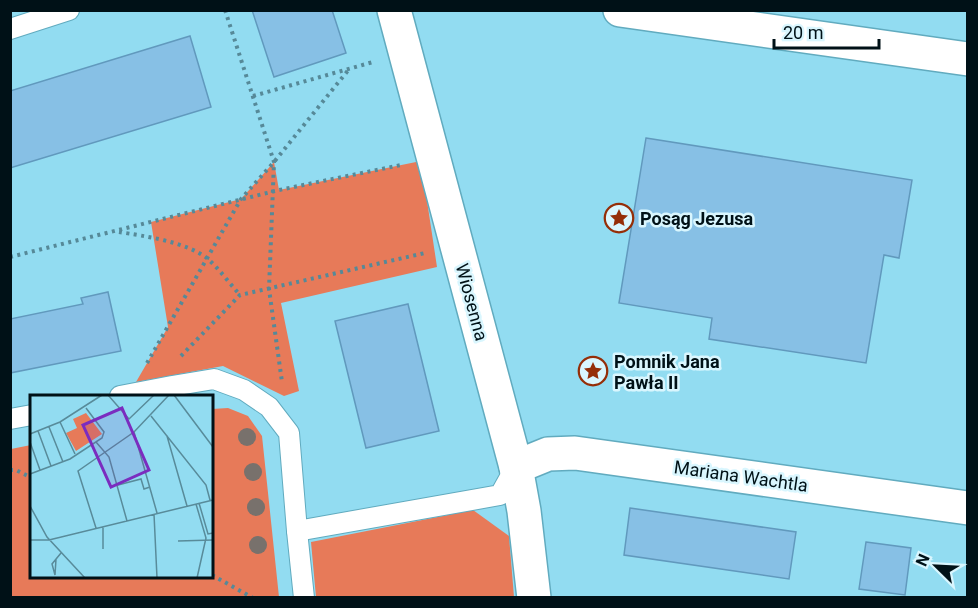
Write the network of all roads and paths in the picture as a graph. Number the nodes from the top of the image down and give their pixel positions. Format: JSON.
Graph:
{"nodes":[{"id":1,"x":69,"y":10,"type":"edge"},
{"id":2,"x":225,"y":10,"type":"edge"},
{"id":3,"x":394,"y":10,"type":"edge"},
{"id":4,"x":620,"y":10,"type":"edge"},
{"id":5,"x":10,"y":29,"type":"edge"},
{"id":6,"x":383,"y":59,"type":"dead end"},
{"id":7,"x":968,"y":59,"type":"edge"},
{"id":8,"x":350,"y":68,"type":"junction"},
{"id":9,"x":253,"y":96,"type":"junction"},
{"id":10,"x":274,"y":162,"type":"junction"},
{"id":11,"x":410,"y":163,"type":"dead end"},
{"id":12,"x":273,"y":191,"type":"junction"},
{"id":13,"x":242,"y":199,"type":"junction"},
{"id":14,"x":115,"y":231,"type":"junction"},
{"id":15,"x":430,"y":252,"type":"dead end"},
{"id":16,"x":10,"y":257,"type":"edge"},
{"id":17,"x":207,"y":258,"type":"junction"},
{"id":18,"x":269,"y":289,"type":"junction"},
{"id":19,"x":240,"y":295,"type":"junction"},
{"id":20,"x":132,"y":394,"type":"edge"},
{"id":21,"x":30,"y":415,"type":"edge"},
{"id":22,"x":10,"y":419,"type":"edge"},
{"id":23,"x":289,"y":433,"type":"junction"},
{"id":24,"x":516,"y":467,"type":"junction"},
{"id":25,"x":10,"y":470,"type":"edge"},
{"id":26,"x":30,"y":477,"type":"edge"},
{"id":27,"x":968,"y":508,"type":"edge"},
{"id":28,"x":297,"y":531,"type":"junction"},
{"id":29,"x":213,"y":576,"type":"edge"},
{"id":30,"x":254,"y":597,"type":"edge"},
{"id":31,"x":304,"y":597,"type":"edge"},
{"id":32,"x":534,"y":597,"type":"edge"}],
"edges":[{"from":1,"to":5,"type":"lane"},
{"from":2,"to":9,"type":"path"},
{"from":3,"to":24,"type":"street","name":"Wiosenna"},
{"from":4,"to":7,"type":"street"},
{"from":6,"to":8,"type":"path"},
{"from":8,"to":9,"type":"path"},
{"from":8,"to":10,"type":"path"},
{"from":9,"to":10,"type":"path"},
{"from":10,"to":12,"type":"path"},
{"from":10,"to":13,"type":"path"},
{"from":11,"to":12,"type":"path"},
{"from":12,"to":13,"type":"path"},
{"from":12,"to":18,"type":"path"},
{"from":13,"to":14,"type":"path"},
{"from":13,"to":17,"type":"path"},
{"from":14,"to":16,"type":"path"},
{"from":14,"to":17,"type":"path"},
{"from":15,"to":18,"type":"path"},
{"from":17,"to":19,"type":"path"},
{"from":17,"to":20,"type":"path"},
{"from":18,"to":19,"type":"path"},
{"from":18,"to":23,"type":"path"},
{"from":19,"to":20,"type":"path"},
{"from":20,"to":23,"type":"lane"},
{"from":21,"to":22,"type":"lane"},
{"from":23,"to":28,"type":"lane"},
{"from":24,"to":27,"type":"street","name":"Mariana Wachtla"},
{"from":24,"to":28,"type":"lane"},
{"from":24,"to":32,"type":"street","name":"Wiosenna"},
{"from":25,"to":26,"type":"path"},
{"from":28,"to":31,"type":"lane"},
{"from":29,"to":30,"type":"path"}]}
